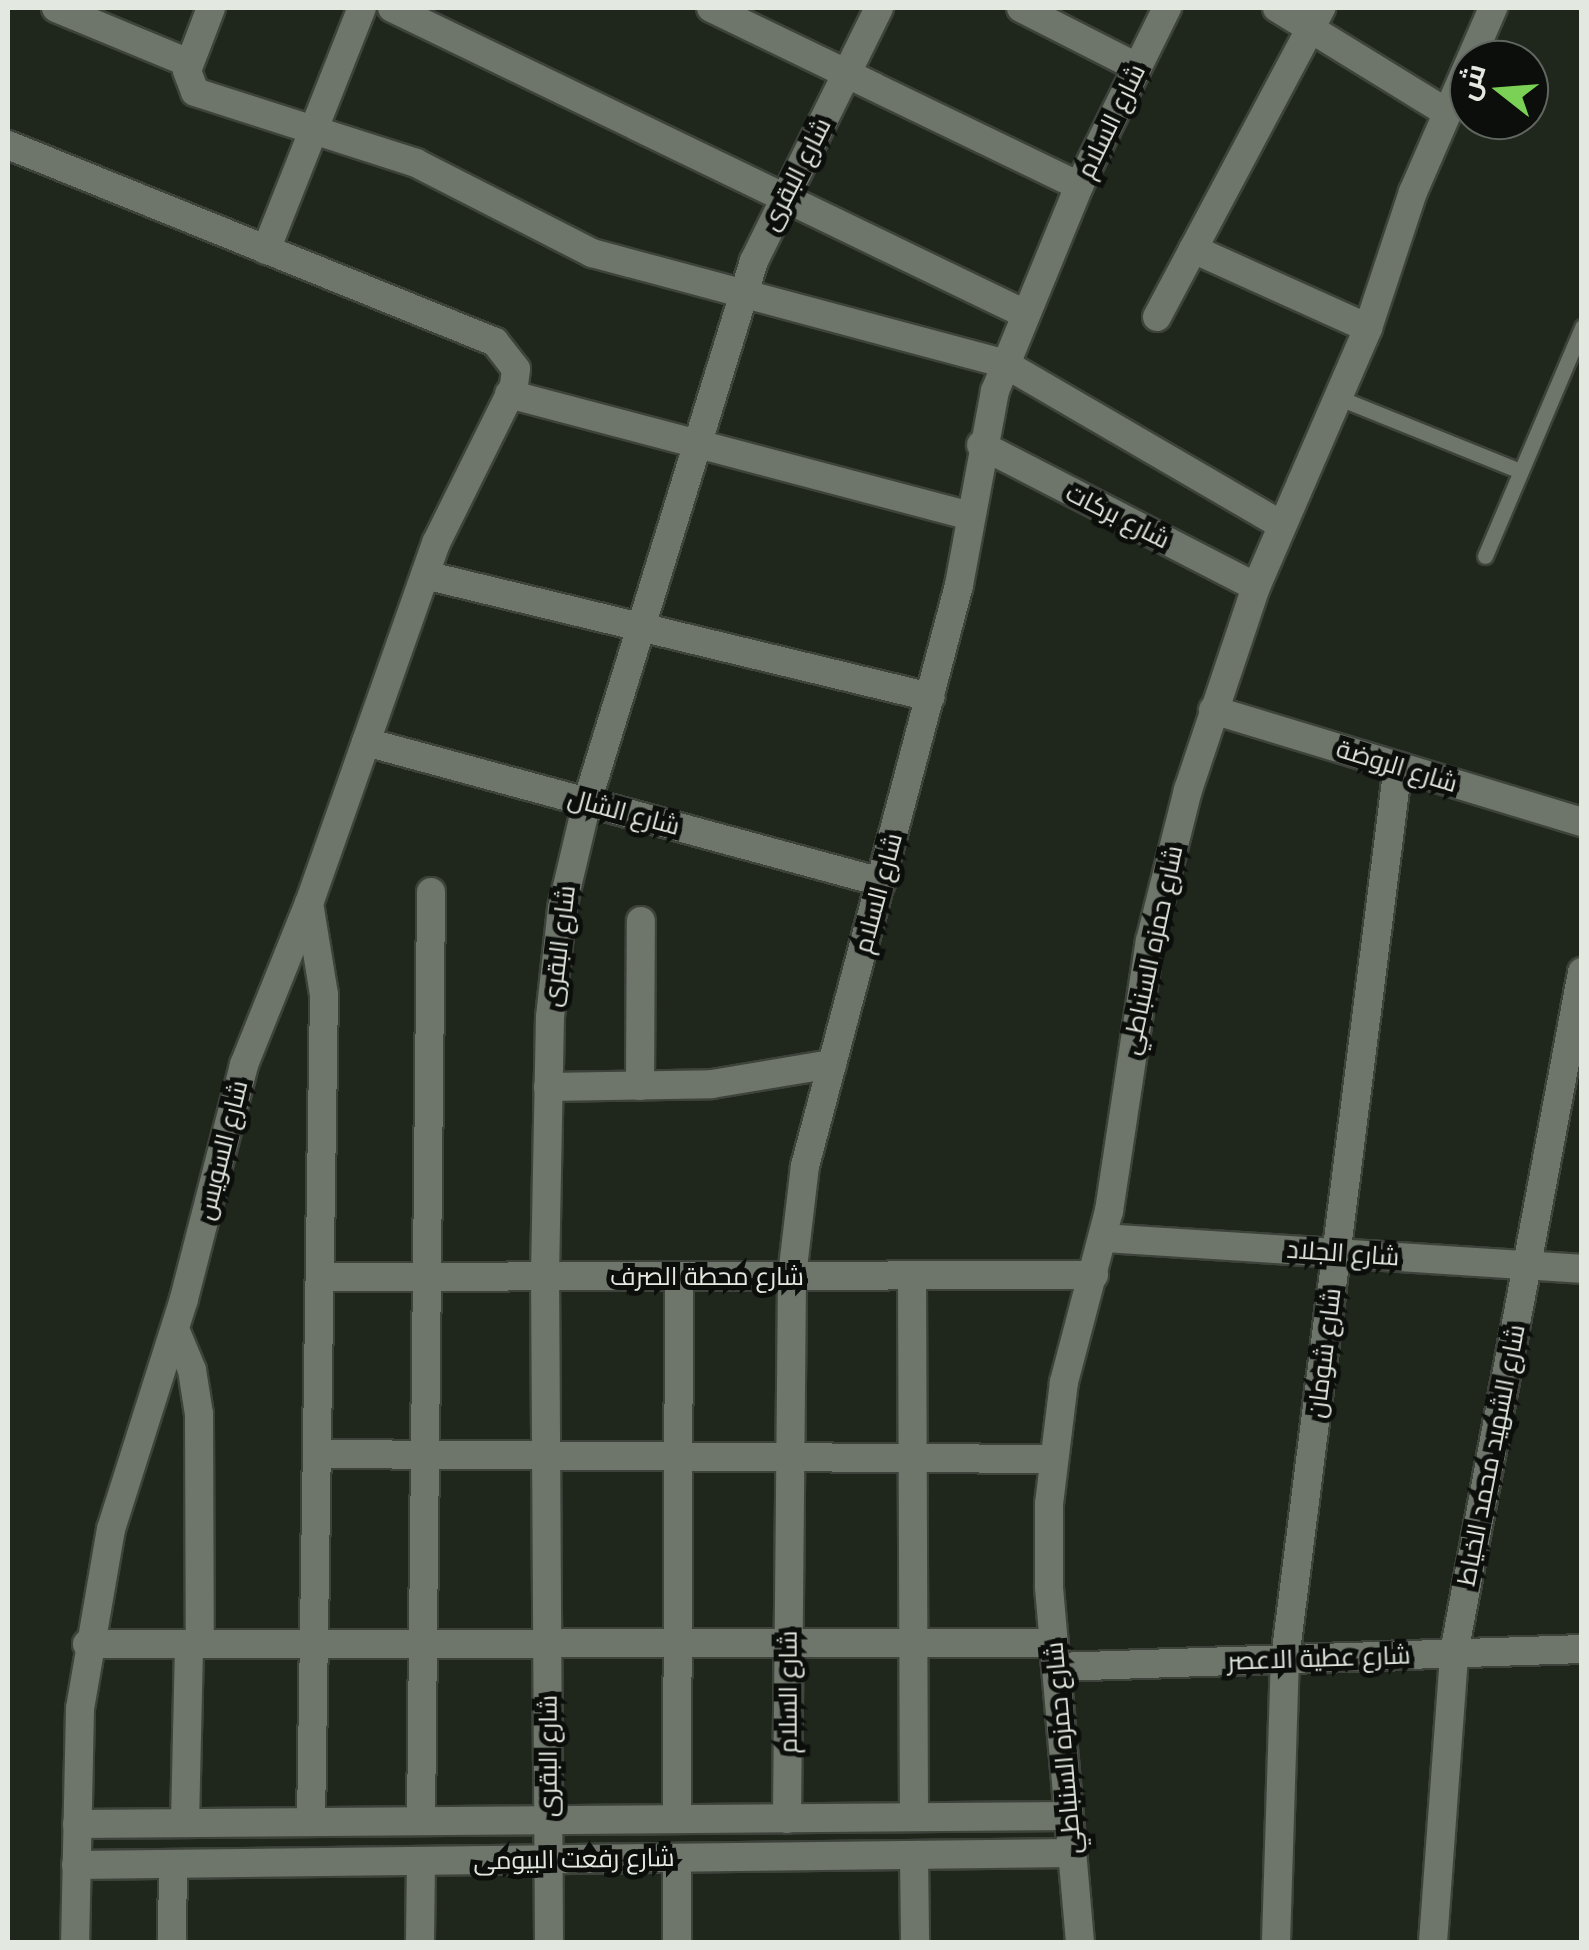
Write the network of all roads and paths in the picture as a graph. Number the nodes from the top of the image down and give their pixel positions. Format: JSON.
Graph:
{"nodes":[{"id":1,"x":56,"y":8,"type":"edge"},
{"id":2,"x":211,"y":8,"type":"edge"},
{"id":3,"x":362,"y":8,"type":"edge"},
{"id":4,"x":392,"y":8,"type":"edge"},
{"id":5,"x":711,"y":8,"type":"edge"},
{"id":6,"x":880,"y":8,"type":"edge"},
{"id":7,"x":1020,"y":8,"type":"edge"},
{"id":8,"x":1167,"y":8,"type":"edge"},
{"id":9,"x":1276,"y":8,"type":"edge"},
{"id":10,"x":1493,"y":8,"type":"edge"},
{"id":11,"x":743,"y":14,"type":"edge"},
{"id":12,"x":1316,"y":18,"type":"edge"},
{"id":13,"x":117,"y":20,"type":"edge"},
{"id":14,"x":189,"y":63,"type":"junction"},
{"id":15,"x":1137,"y":67,"type":"junction"},
{"id":16,"x":847,"y":73,"type":"junction"},
{"id":17,"x":1446,"y":112,"type":"junction"},
{"id":18,"x":309,"y":129,"type":"junction"},
{"id":19,"x":8,"y":145,"type":"edge"},
{"id":20,"x":1079,"y":186,"type":"junction"},
{"id":21,"x":783,"y":199,"type":"junction"},
{"id":22,"x":266,"y":250,"type":"junction"},
{"id":23,"x":1193,"y":250,"type":"junction"},
{"id":24,"x":742,"y":294,"type":"junction"},
{"id":25,"x":1026,"y":314,"type":"junction"},
{"id":26,"x":1158,"y":318,"type":"dead end"},
{"id":27,"x":1582,"y":326,"type":"edge"},
{"id":28,"x":1368,"y":328,"type":"junction"},
{"id":29,"x":1005,"y":364,"type":"junction"},
{"id":30,"x":509,"y":394,"type":"junction"},
{"id":31,"x":1337,"y":397,"type":"junction"},
{"id":32,"x":696,"y":443,"type":"junction"},
{"id":33,"x":980,"y":445,"type":"junction"},
{"id":34,"x":1520,"y":471,"type":"junction"},
{"id":35,"x":970,"y":516,"type":"junction"},
{"id":36,"x":1280,"y":524,"type":"junction"},
{"id":37,"x":1485,"y":556,"type":"dead end"},
{"id":38,"x":426,"y":574,"type":"junction"},
{"id":39,"x":1256,"y":587,"type":"junction"},
{"id":40,"x":640,"y":627,"type":"junction"},
{"id":41,"x":930,"y":697,"type":"junction"},
{"id":42,"x":1213,"y":710,"type":"junction"},
{"id":43,"x":366,"y":742,"type":"junction"},
{"id":44,"x":1398,"y":766,"type":"junction"},
{"id":45,"x":587,"y":802,"type":"junction"},
{"id":46,"x":1582,"y":822,"type":"edge"},
{"id":47,"x":881,"y":882,"type":"junction"},
{"id":48,"x":431,"y":892,"type":"dead end"},
{"id":49,"x":310,"y":903,"type":"junction"},
{"id":50,"x":641,"y":921,"type":"dead end"},
{"id":51,"x":1582,"y":972,"type":"edge"},
{"id":52,"x":832,"y":1064,"type":"junction"},
{"id":53,"x":640,"y":1086,"type":"junction"},
{"id":54,"x":548,"y":1087,"type":"junction"},
{"id":55,"x":1104,"y":1238,"type":"junction"},
{"id":56,"x":1336,"y":1252,"type":"junction"},
{"id":57,"x":1526,"y":1266,"type":"junction"},
{"id":58,"x":1582,"y":1269,"type":"edge"},
{"id":59,"x":912,"y":1275,"type":"junction"},
{"id":60,"x":1094,"y":1275,"type":"junction"},
{"id":61,"x":427,"y":1276,"type":"junction"},
{"id":62,"x":545,"y":1276,"type":"junction"},
{"id":63,"x":679,"y":1276,"type":"junction"},
{"id":64,"x":792,"y":1276,"type":"junction"},
{"id":65,"x":320,"y":1277,"type":"junction"},
{"id":66,"x":176,"y":1329,"type":"junction"},
{"id":67,"x":317,"y":1454,"type":"junction"},
{"id":68,"x":425,"y":1455,"type":"junction"},
{"id":69,"x":546,"y":1456,"type":"junction"},
{"id":70,"x":678,"y":1456,"type":"junction"},
{"id":71,"x":790,"y":1457,"type":"junction"},
{"id":72,"x":913,"y":1458,"type":"junction"},
{"id":73,"x":1052,"y":1458,"type":"junction"},
{"id":74,"x":314,"y":1643,"type":"junction"},
{"id":75,"x":423,"y":1643,"type":"junction"},
{"id":76,"x":547,"y":1643,"type":"junction"},
{"id":77,"x":678,"y":1643,"type":"junction"},
{"id":78,"x":788,"y":1643,"type":"junction"},
{"id":79,"x":914,"y":1643,"type":"junction"},
{"id":80,"x":87,"y":1644,"type":"junction"},
{"id":81,"x":194,"y":1644,"type":"junction"},
{"id":82,"x":1582,"y":1649,"type":"edge"},
{"id":83,"x":1454,"y":1653,"type":"junction"},
{"id":84,"x":1055,"y":1655,"type":"junction"},
{"id":85,"x":1284,"y":1659,"type":"junction"},
{"id":86,"x":1069,"y":1816,"type":"junction"},
{"id":87,"x":787,"y":1818,"type":"junction"},
{"id":88,"x":914,"y":1818,"type":"junction"},
{"id":89,"x":677,"y":1819,"type":"junction"},
{"id":90,"x":549,"y":1820,"type":"junction"},
{"id":91,"x":421,"y":1821,"type":"junction"},
{"id":92,"x":310,"y":1822,"type":"junction"},
{"id":93,"x":185,"y":1823,"type":"junction"},
{"id":94,"x":77,"y":1824,"type":"junction"},
{"id":95,"x":1072,"y":1853,"type":"junction"},
{"id":96,"x":914,"y":1855,"type":"junction"},
{"id":97,"x":677,"y":1858,"type":"junction"},
{"id":98,"x":549,"y":1860,"type":"junction"},
{"id":99,"x":421,"y":1861,"type":"junction"},
{"id":100,"x":173,"y":1864,"type":"junction"},
{"id":101,"x":76,"y":1866,"type":"junction"},
{"id":102,"x":75,"y":1942,"type":"edge"},
{"id":103,"x":172,"y":1942,"type":"edge"},
{"id":104,"x":420,"y":1942,"type":"edge"},
{"id":105,"x":549,"y":1942,"type":"edge"},
{"id":106,"x":677,"y":1942,"type":"edge"},
{"id":107,"x":914,"y":1942,"type":"edge"},
{"id":108,"x":1080,"y":1942,"type":"edge"},
{"id":109,"x":1276,"y":1942,"type":"edge"},
{"id":110,"x":1433,"y":1942,"type":"edge"}],
"edges":[{"from":1,"to":13,"type":"street"},
{"from":2,"to":14,"type":"street"},
{"from":3,"to":18,"type":"street"},
{"from":4,"to":21,"type":"street"},
{"from":5,"to":11,"type":"street"},
{"from":6,"to":16,"type":"street","name":"شارع البقرى"},
{"from":7,"to":15,"type":"street"},
{"from":8,"to":15,"type":"street","name":"شارع السلام"},
{"from":9,"to":12,"type":"street"},
{"from":10,"to":17,"type":"street","name":"شارع حمزه السنباطي"},
{"from":11,"to":16,"type":"street"},
{"from":12,"to":17,"type":"street"},
{"from":12,"to":23,"type":"street"},
{"from":13,"to":14,"type":"street"},
{"from":14,"to":18,"type":"street"},
{"from":15,"to":20,"type":"street","name":"شارع السلام"},
{"from":16,"to":20,"type":"street"},
{"from":16,"to":21,"type":"street","name":"شارع البقرى"},
{"from":17,"to":28,"type":"street","name":"شارع حمزه السنباطي"},
{"from":18,"to":22,"type":"street"},
{"from":18,"to":24,"type":"street"},
{"from":19,"to":22,"type":"street"},
{"from":20,"to":25,"type":"street","name":"شارع السلام"},
{"from":21,"to":24,"type":"street","name":"شارع البقرى"},
{"from":21,"to":25,"type":"street"},
{"from":22,"to":30,"type":"street"},
{"from":23,"to":26,"type":"street"},
{"from":23,"to":28,"type":"street"},
{"from":24,"to":29,"type":"street"},
{"from":24,"to":32,"type":"street","name":"شارع البقرى"},
{"from":25,"to":29,"type":"street","name":"شارع السلام"},
{"from":27,"to":34,"type":"lane"},
{"from":28,"to":31,"type":"street","name":"شارع حمزه السنباطي"},
{"from":29,"to":33,"type":"street","name":"شارع السلام"},
{"from":29,"to":36,"type":"street"},
{"from":30,"to":32,"type":"street"},
{"from":30,"to":38,"type":"street","name":"شارع السويس"},
{"from":31,"to":34,"type":"lane"},
{"from":31,"to":36,"type":"street","name":"شارع حمزه السنباطي"},
{"from":32,"to":35,"type":"street"},
{"from":32,"to":40,"type":"street","name":"شارع البقرى"},
{"from":33,"to":35,"type":"street","name":"شارع السلام"},
{"from":33,"to":39,"type":"street","name":"شارع بركات"},
{"from":34,"to":37,"type":"lane"},
{"from":35,"to":41,"type":"street","name":"شارع السلام"},
{"from":36,"to":39,"type":"street","name":"شارع حمزه السنباطي"},
{"from":38,"to":40,"type":"street"},
{"from":38,"to":43,"type":"street","name":"شارع السويس"},
{"from":39,"to":42,"type":"street","name":"شارع حمزه السنباطي"},
{"from":40,"to":41,"type":"street"},
{"from":40,"to":45,"type":"street","name":"شارع البقرى"},
{"from":41,"to":47,"type":"street","name":"شارع السلام"},
{"from":42,"to":44,"type":"street","name":"شارع الروضة"},
{"from":42,"to":55,"type":"street","name":"شارع حمزه السنباطي"},
{"from":43,"to":45,"type":"street","name":"شارع الشال"},
{"from":43,"to":49,"type":"street","name":"شارع السويس"},
{"from":44,"to":46,"type":"street","name":"شارع الروضة"},
{"from":44,"to":56,"type":"street","name":"شارع شومان"},
{"from":45,"to":47,"type":"street","name":"شارع الشال"},
{"from":45,"to":54,"type":"street","name":"شارع البقرى"},
{"from":47,"to":52,"type":"street","name":"شارع السلام"},
{"from":48,"to":61,"type":"street"},
{"from":49,"to":65,"type":"street"},
{"from":49,"to":66,"type":"street","name":"شارع السويس"},
{"from":50,"to":53,"type":"street"},
{"from":51,"to":57,"type":"street","name":"شارع الشهيد محمد الخياط"},
{"from":52,"to":53,"type":"street"},
{"from":52,"to":64,"type":"street","name":"شارع السلام"},
{"from":53,"to":54,"type":"street"},
{"from":54,"to":62,"type":"street","name":"شارع البقرى"},
{"from":55,"to":56,"type":"street","name":"شارع الجلاد"},
{"from":55,"to":60,"type":"street","name":"شارع حمزه السنباطي"},
{"from":56,"to":57,"type":"street","name":"شارع الجلاد"},
{"from":56,"to":85,"type":"street","name":"شارع شومان"},
{"from":57,"to":58,"type":"street","name":"شارع الجلاد"},
{"from":57,"to":83,"type":"street","name":"شارع الشهيد محمد الخياط"},
{"from":59,"to":60,"type":"street","name":"شارع محطة الصرف"},
{"from":59,"to":64,"type":"street","name":"شارع محطة الصرف"},
{"from":59,"to":72,"type":"street"},
{"from":60,"to":73,"type":"street","name":"شارع حمزه السنباطي"},
{"from":61,"to":62,"type":"street","name":"شارع محطة الصرف"},
{"from":61,"to":65,"type":"street","name":"شارع محطة الصرف"},
{"from":61,"to":68,"type":"street"},
{"from":62,"to":63,"type":"street","name":"شارع محطة الصرف"},
{"from":62,"to":69,"type":"street","name":"شارع البقرى"},
{"from":63,"to":64,"type":"street","name":"شارع محطة الصرف"},
{"from":63,"to":70,"type":"street"},
{"from":64,"to":71,"type":"street","name":"شارع السلام"},
{"from":65,"to":67,"type":"street"},
{"from":66,"to":80,"type":"street","name":"شارع السويس"},
{"from":66,"to":81,"type":"street"},
{"from":67,"to":68,"type":"street"},
{"from":67,"to":74,"type":"street"},
{"from":68,"to":69,"type":"street"},
{"from":68,"to":75,"type":"street"},
{"from":69,"to":70,"type":"street"},
{"from":69,"to":76,"type":"street","name":"شارع البقرى"},
{"from":70,"to":71,"type":"street"},
{"from":70,"to":77,"type":"street"},
{"from":71,"to":72,"type":"street"},
{"from":71,"to":78,"type":"street","name":"شارع السلام"},
{"from":72,"to":73,"type":"street"},
{"from":72,"to":79,"type":"street"},
{"from":73,"to":84,"type":"street","name":"شارع حمزه السنباطي"},
{"from":74,"to":75,"type":"street","name":"شارع عطية الاعصر"},
{"from":74,"to":81,"type":"street","name":"شارع عطية الاعصر"},
{"from":74,"to":92,"type":"street"},
{"from":75,"to":76,"type":"street","name":"شارع عطية الاعصر"},
{"from":75,"to":91,"type":"street"},
{"from":76,"to":77,"type":"street","name":"شارع عطية الاعصر"},
{"from":76,"to":90,"type":"street","name":"شارع البقرى"},
{"from":77,"to":78,"type":"street","name":"شارع عطية الاعصر"},
{"from":77,"to":89,"type":"street"},
{"from":78,"to":79,"type":"street","name":"شارع عطية الاعصر"},
{"from":78,"to":87,"type":"street","name":"شارع السلام"},
{"from":79,"to":84,"type":"street","name":"شارع عطية الاعصر"},
{"from":79,"to":88,"type":"street"},
{"from":80,"to":81,"type":"street","name":"شارع عطية الاعصر"},
{"from":80,"to":94,"type":"street","name":"شارع السويس"},
{"from":81,"to":93,"type":"street"},
{"from":82,"to":83,"type":"street","name":"شارع عطية الاعصر"},
{"from":83,"to":85,"type":"street","name":"شارع عطية الاعصر"},
{"from":83,"to":110,"type":"street","name":"شارع الشهيد محمد الخياط"},
{"from":84,"to":85,"type":"street","name":"شارع عطية الاعصر"},
{"from":84,"to":86,"type":"street","name":"شارع حمزه السنباطي"},
{"from":85,"to":109,"type":"street","name":"شارع شومان"},
{"from":86,"to":88,"type":"street","name":"شارع رفعت البيومى"},
{"from":86,"to":95,"type":"street","name":"شارع حمزه السنباطي"},
{"from":87,"to":88,"type":"street","name":"شارع رفعت البيومى"},
{"from":87,"to":89,"type":"street","name":"شارع رفعت البيومى"},
{"from":89,"to":90,"type":"street","name":"شارع رفعت البيومى"},
{"from":90,"to":91,"type":"street","name":"شارع رفعت البيومى"},
{"from":90,"to":98,"type":"street","name":"شارع البقرى"},
{"from":91,"to":92,"type":"street","name":"شارع رفعت البيومى"},
{"from":92,"to":93,"type":"street","name":"شارع رفعت البيومى"},
{"from":93,"to":94,"type":"street","name":"شارع رفعت البيومى"},
{"from":94,"to":101,"type":"street","name":"شارع السويس"},
{"from":95,"to":96,"type":"street","name":"شارع رفعت البيومى"},
{"from":95,"to":108,"type":"street","name":"شارع حمزه السنباطي"},
{"from":96,"to":97,"type":"street","name":"شارع رفعت البيومى"},
{"from":96,"to":107,"type":"street"},
{"from":97,"to":98,"type":"street","name":"شارع رفعت البيومى"},
{"from":97,"to":106,"type":"street"},
{"from":98,"to":99,"type":"street","name":"شارع رفعت البيومى"},
{"from":98,"to":105,"type":"street","name":"شارع البقرى"},
{"from":99,"to":100,"type":"street","name":"شارع رفعت البيومى"},
{"from":99,"to":104,"type":"street"},
{"from":100,"to":101,"type":"street","name":"شارع رفعت البيومى"},
{"from":100,"to":103,"type":"street"},
{"from":101,"to":102,"type":"street","name":"شارع السويس"}]}
